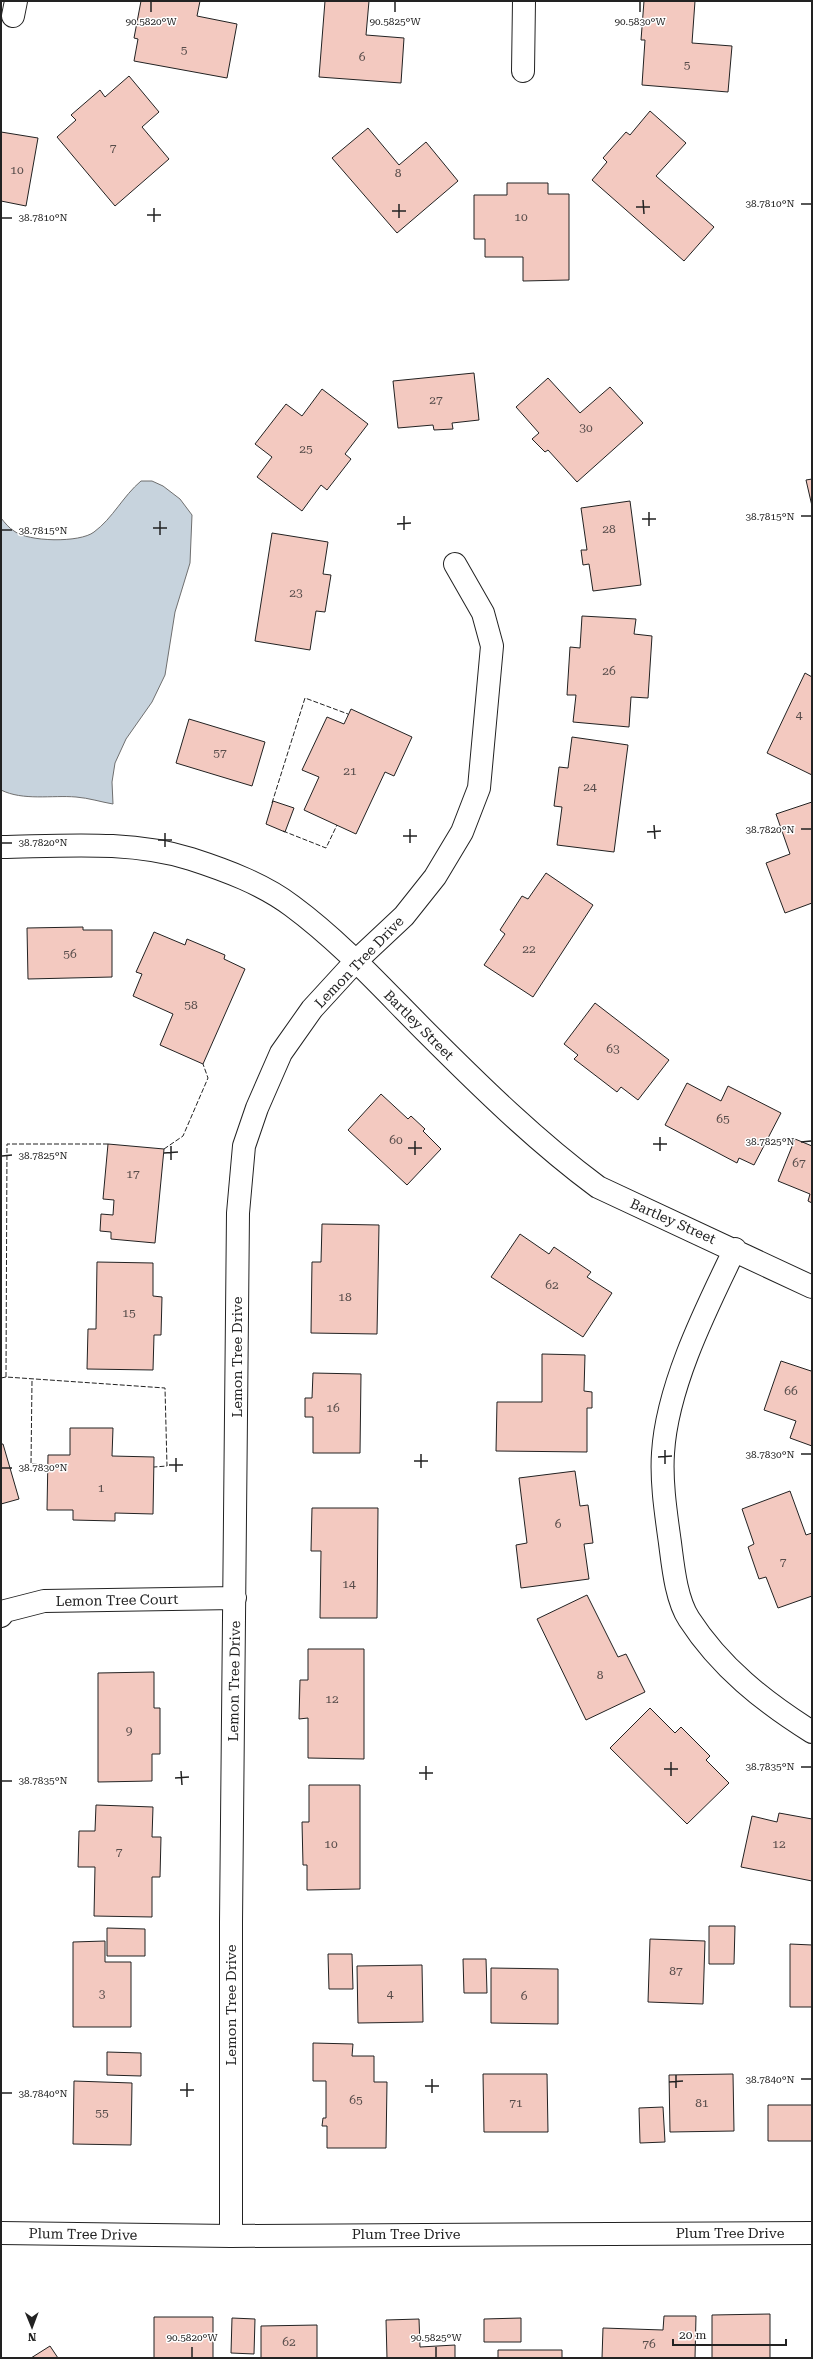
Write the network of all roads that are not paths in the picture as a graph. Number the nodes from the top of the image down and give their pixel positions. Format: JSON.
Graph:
{"nodes":[{"id":1,"x":524,"y":1,"type":"edge"},
{"id":2,"x":523,"y":71,"type":"dead end"},
{"id":3,"x":455,"y":564,"type":"dead end"},
{"id":4,"x":1,"y":847,"type":"edge"},
{"id":5,"x":356,"y":961,"type":"junction"},
{"id":6,"x":735,"y":1249,"type":"junction"},
{"id":7,"x":812,"y":1287,"type":"edge"},
{"id":8,"x":235,"y":1598,"type":"junction"},
{"id":9,"x":1,"y":1616,"type":"edge"},
{"id":10,"x":812,"y":1732,"type":"edge"},
{"id":11,"x":812,"y":2233,"type":"edge"},
{"id":12,"x":1,"y":2234,"type":"edge"},
{"id":13,"x":231,"y":2236,"type":"junction"}],
"edges":[{"from":1,"to":2,"type":"street"},
{"from":3,"to":5,"type":"street","name":"Lemon Tree Drive"},
{"from":4,"to":5,"type":"street","name":"Bartley Street"},
{"from":5,"to":6,"type":"street","name":"Bartley Street"},
{"from":5,"to":8,"type":"street","name":"Lemon Tree Drive"},
{"from":6,"to":7,"type":"street","name":"Bartley Street"},
{"from":6,"to":10,"type":"street"},
{"from":8,"to":9,"type":"street","name":"Lemon Tree Court"},
{"from":8,"to":13,"type":"street","name":"Lemon Tree Drive"},
{"from":11,"to":13,"type":"street","name":"Plum Tree Drive"},
{"from":12,"to":13,"type":"street","name":"Plum Tree Drive"}]}
